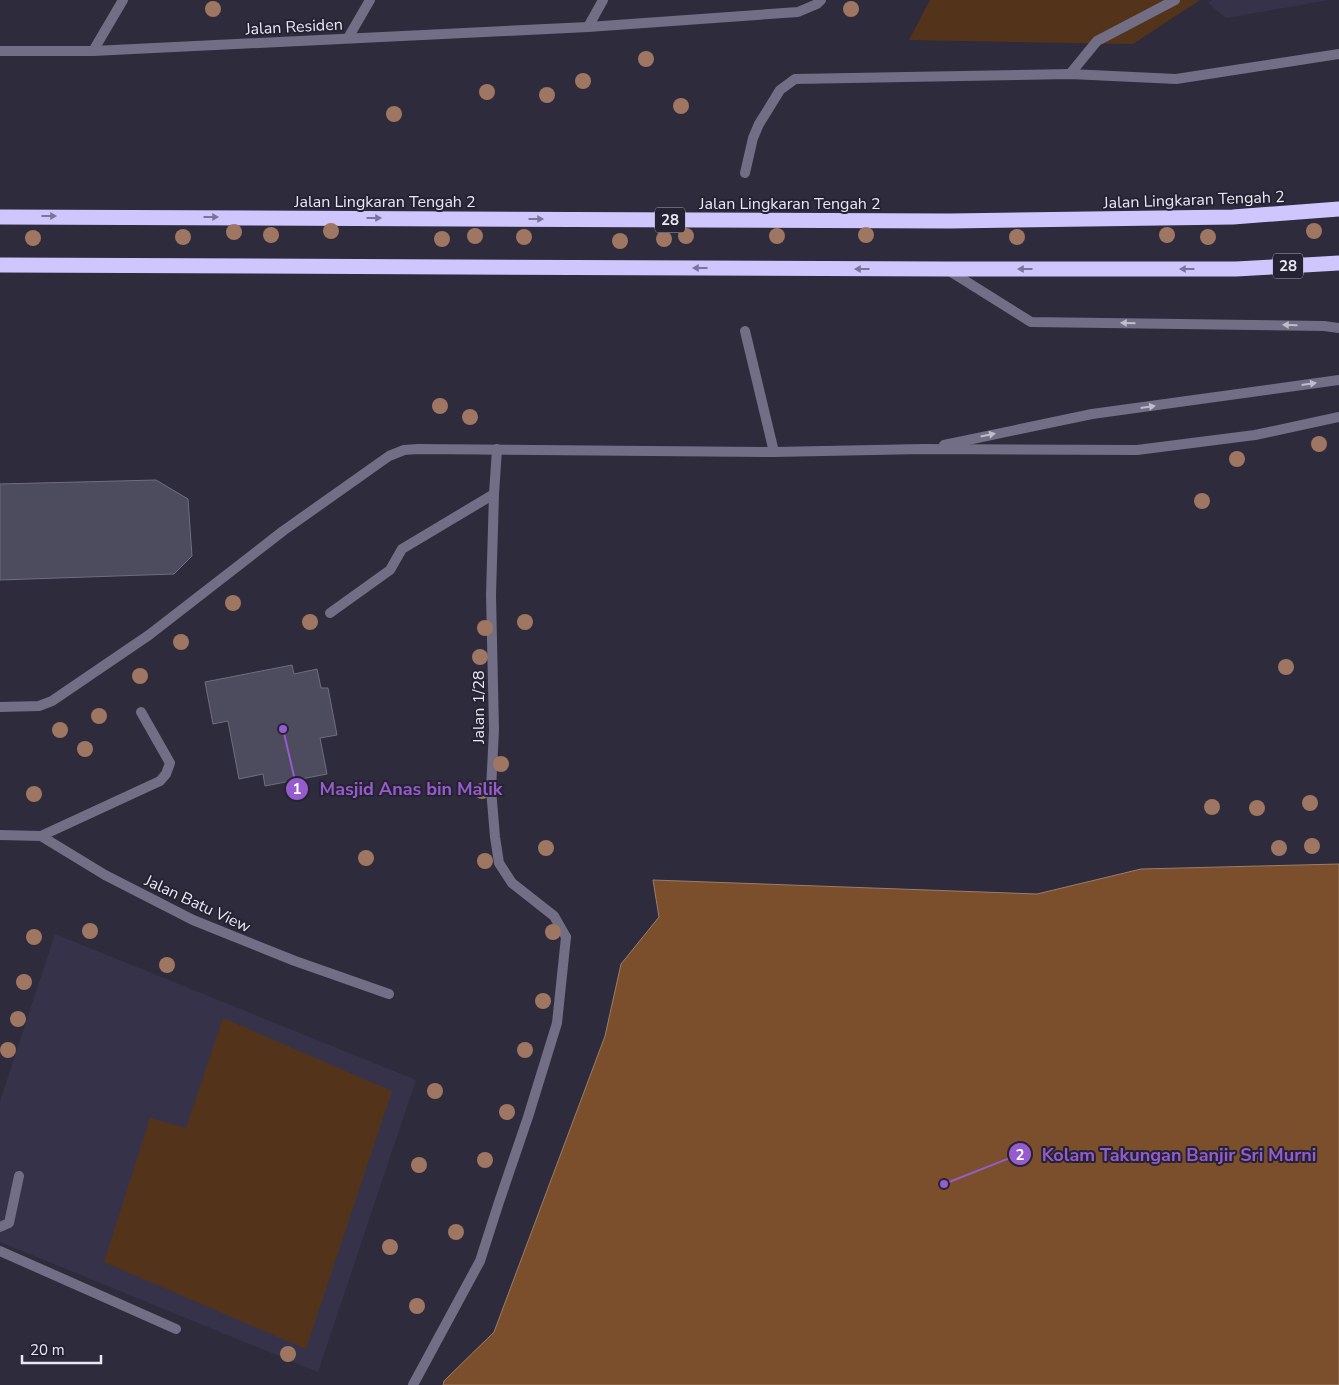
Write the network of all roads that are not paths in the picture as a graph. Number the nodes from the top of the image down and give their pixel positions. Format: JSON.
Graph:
{"nodes":[{"id":1,"x":123,"y":0,"type":"edge"},
{"id":2,"x":370,"y":0,"type":"edge"},
{"id":3,"x":604,"y":0,"type":"edge"},
{"id":4,"x":821,"y":0,"type":"edge"},
{"id":5,"x":1175,"y":0,"type":"edge"},
{"id":6,"x":588,"y":27,"type":"junction"},
{"id":7,"x":348,"y":38,"type":"junction"},
{"id":8,"x":93,"y":51,"type":"junction"},
{"id":9,"x":0,"y":52,"type":"edge"},
{"id":10,"x":1339,"y":54,"type":"edge"},
{"id":11,"x":1070,"y":74,"type":"junction"},
{"id":12,"x":745,"y":173,"type":"dead end"},
{"id":13,"x":1339,"y":209,"type":"edge"},
{"id":14,"x":0,"y":217,"type":"edge"},
{"id":15,"x":1339,"y":262,"type":"edge"},
{"id":16,"x":0,"y":265,"type":"edge"},
{"id":17,"x":946,"y":269,"type":"junction"},
{"id":18,"x":1339,"y":328,"type":"edge"},
{"id":19,"x":745,"y":331,"type":"dead end"},
{"id":20,"x":1339,"y":380,"type":"edge"},
{"id":21,"x":1339,"y":417,"type":"edge"},
{"id":22,"x":498,"y":449,"type":"junction"},
{"id":23,"x":923,"y":449,"type":"junction"},
{"id":24,"x":774,"y":452,"type":"junction"},
{"id":25,"x":494,"y":494,"type":"junction"},
{"id":26,"x":330,"y":613,"type":"dead end"},
{"id":27,"x":0,"y":707,"type":"edge"},
{"id":28,"x":141,"y":712,"type":"dead end"},
{"id":29,"x":0,"y":836,"type":"edge"},
{"id":30,"x":41,"y":836,"type":"junction"},
{"id":31,"x":389,"y":994,"type":"dead end"},
{"id":32,"x":19,"y":1176,"type":"dead end"},
{"id":33,"x":0,"y":1227,"type":"edge"},
{"id":34,"x":0,"y":1251,"type":"edge"},
{"id":35,"x":176,"y":1329,"type":"dead end"},
{"id":36,"x":413,"y":1385,"type":"edge"}],
"edges":[{"from":1,"to":8,"type":"street"},
{"from":2,"to":7,"type":"street"},
{"from":3,"to":6,"type":"street"},
{"from":4,"to":6,"type":"street","name":"Jalan Residen"},
{"from":5,"to":11,"type":"street"},
{"from":6,"to":7,"type":"street","name":"Jalan Residen"},
{"from":7,"to":8,"type":"street","name":"Jalan Residen"},
{"from":8,"to":9,"type":"street","name":"Jalan Residen"},
{"from":10,"to":11,"type":"street"},
{"from":11,"to":12,"type":"street"},
{"from":14,"to":13,"type":"highway","name":"Jalan Lingkaran Tengah 2","number":"28","one_way":true},
{"from":15,"to":17,"type":"highway","number":"28","one_way":true},
{"from":17,"to":16,"type":"highway","number":"28","one_way":true},
{"from":18,"to":17,"type":"street","one_way":true},
{"from":19,"to":24,"type":"street"},
{"from":23,"to":20,"type":"street","one_way":true},
{"from":21,"to":23,"type":"street"},
{"from":22,"to":24,"type":"street"},
{"from":22,"to":25,"type":"street","name":"Jalan 1/28"},
{"from":22,"to":27,"type":"street"},
{"from":23,"to":24,"type":"street"},
{"from":25,"to":26,"type":"street"},
{"from":25,"to":36,"type":"street","name":"Jalan 1/28"},
{"from":28,"to":30,"type":"street"},
{"from":29,"to":30,"type":"street"},
{"from":30,"to":31,"type":"street","name":"Jalan Batu View"},
{"from":32,"to":33,"type":"street"},
{"from":34,"to":35,"type":"street"}]}
